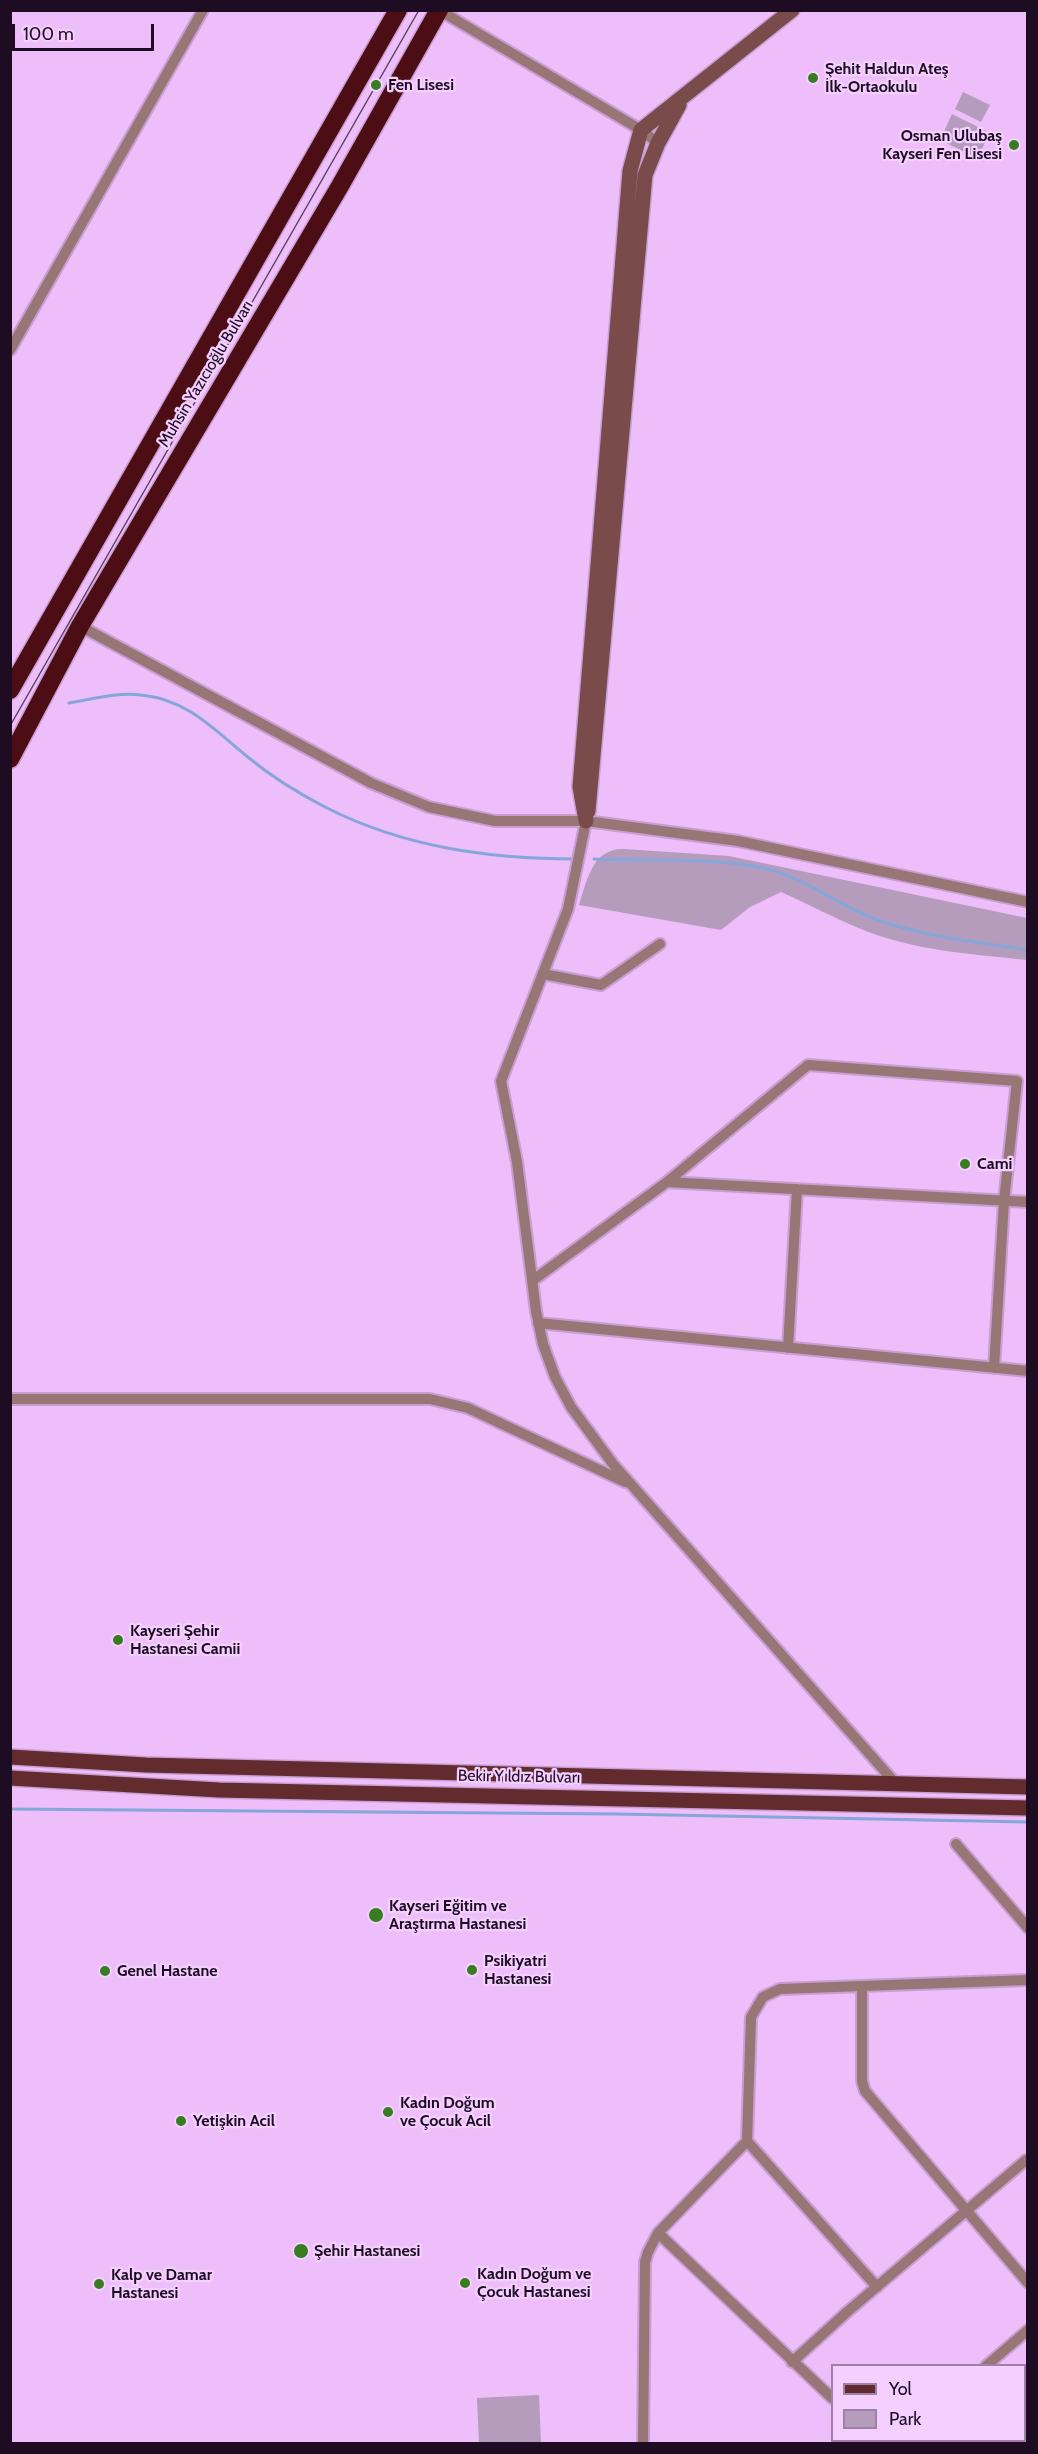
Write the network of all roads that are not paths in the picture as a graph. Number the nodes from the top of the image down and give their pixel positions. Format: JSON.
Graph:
{"nodes":[{"id":1,"x":203,"y":10,"type":"edge"},
{"id":2,"x":398,"y":10,"type":"edge"},
{"id":3,"x":439,"y":10,"type":"edge"},
{"id":4,"x":792,"y":10,"type":"edge"},
{"id":5,"x":682,"y":100,"type":"junction"},
{"id":6,"x":641,"y":130,"type":"junction"},
{"id":7,"x":658,"y":143,"type":"junction"},
{"id":8,"x":10,"y":350,"type":"edge"},
{"id":9,"x":80,"y":626,"type":"junction"},
{"id":10,"x":10,"y":690,"type":"edge"},
{"id":11,"x":10,"y":759,"type":"edge"},
{"id":12,"x":586,"y":821,"type":"junction"},
{"id":13,"x":1028,"y":902,"type":"edge"},
{"id":14,"x":660,"y":944,"type":"dead end"},
{"id":15,"x":543,"y":974,"type":"junction"},
{"id":16,"x":667,"y":1182,"type":"junction"},
{"id":17,"x":797,"y":1189,"type":"junction"},
{"id":18,"x":1004,"y":1201,"type":"junction"},
{"id":19,"x":1028,"y":1202,"type":"edge"},
{"id":20,"x":532,"y":1281,"type":"junction"},
{"id":21,"x":538,"y":1323,"type":"junction"},
{"id":22,"x":788,"y":1348,"type":"junction"},
{"id":23,"x":994,"y":1368,"type":"junction"},
{"id":24,"x":1028,"y":1371,"type":"edge"},
{"id":25,"x":10,"y":1399,"type":"edge"},
{"id":26,"x":630,"y":1484,"type":"junction"},
{"id":27,"x":10,"y":1757,"type":"edge"},
{"id":28,"x":10,"y":1778,"type":"edge"},
{"id":29,"x":897,"y":1786,"type":"junction"},
{"id":30,"x":1028,"y":1787,"type":"edge"},
{"id":31,"x":1028,"y":1808,"type":"edge"},
{"id":32,"x":956,"y":1844,"type":"dead end"},
{"id":33,"x":1028,"y":1928,"type":"edge"},
{"id":34,"x":1028,"y":1980,"type":"edge"},
{"id":35,"x":862,"y":1986,"type":"junction"},
{"id":36,"x":747,"y":2141,"type":"junction"},
{"id":37,"x":1026,"y":2160,"type":"dead end"},
{"id":38,"x":968,"y":2210,"type":"junction"},
{"id":39,"x":657,"y":2233,"type":"junction"},
{"id":40,"x":1028,"y":2283,"type":"edge"},
{"id":41,"x":877,"y":2287,"type":"junction"},
{"id":42,"x":1028,"y":2330,"type":"edge"},
{"id":43,"x":792,"y":2362,"type":"junction"},
{"id":44,"x":988,"y":2364,"type":"edge"},
{"id":45,"x":831,"y":2397,"type":"edge"},
{"id":46,"x":643,"y":2444,"type":"edge"}],
"edges":[{"from":1,"to":8,"type":"street"},
{"from":2,"to":10,"type":"highway","name":"Muhsin Yazıcıoğlu Bulvarı"},
{"from":3,"to":6,"type":"street"},
{"from":3,"to":9,"type":"highway","name":"Muhsin Yazıcıoğlu Bulvarı"},
{"from":4,"to":5,"type":"street"},
{"from":5,"to":6,"type":"street"},
{"from":5,"to":7,"type":"street"},
{"from":6,"to":7,"type":"street"},
{"from":6,"to":12,"type":"street"},
{"from":7,"to":12,"type":"street"},
{"from":9,"to":11,"type":"highway","name":"Muhsin Yazıcıoğlu Bulvarı"},
{"from":9,"to":12,"type":"street"},
{"from":12,"to":13,"type":"street"},
{"from":12,"to":15,"type":"street"},
{"from":14,"to":15,"type":"street"},
{"from":15,"to":20,"type":"street"},
{"from":16,"to":17,"type":"street"},
{"from":16,"to":18,"type":"street"},
{"from":16,"to":20,"type":"street"},
{"from":17,"to":18,"type":"street"},
{"from":17,"to":22,"type":"street"},
{"from":18,"to":19,"type":"street"},
{"from":18,"to":23,"type":"street"},
{"from":20,"to":21,"type":"street"},
{"from":21,"to":22,"type":"street"},
{"from":21,"to":26,"type":"street"},
{"from":22,"to":23,"type":"street"},
{"from":23,"to":24,"type":"street"},
{"from":25,"to":26,"type":"street"},
{"from":26,"to":29,"type":"street"},
{"from":27,"to":29,"type":"main road","name":"Bekir Yıldız Bulvarı"},
{"from":28,"to":31,"type":"main road","name":"Bekir Yıldız Bulvarı"},
{"from":29,"to":30,"type":"main road","name":"Bekir Yıldız Bulvarı"},
{"from":32,"to":33,"type":"street"},
{"from":34,"to":35,"type":"street"},
{"from":35,"to":36,"type":"street"},
{"from":35,"to":38,"type":"street"},
{"from":36,"to":39,"type":"street"},
{"from":36,"to":41,"type":"street"},
{"from":37,"to":38,"type":"street"},
{"from":38,"to":40,"type":"street"},
{"from":38,"to":41,"type":"street"},
{"from":39,"to":43,"type":"street"},
{"from":39,"to":46,"type":"street"},
{"from":41,"to":43,"type":"street"},
{"from":42,"to":44,"type":"street"},
{"from":43,"to":45,"type":"street"}]}
